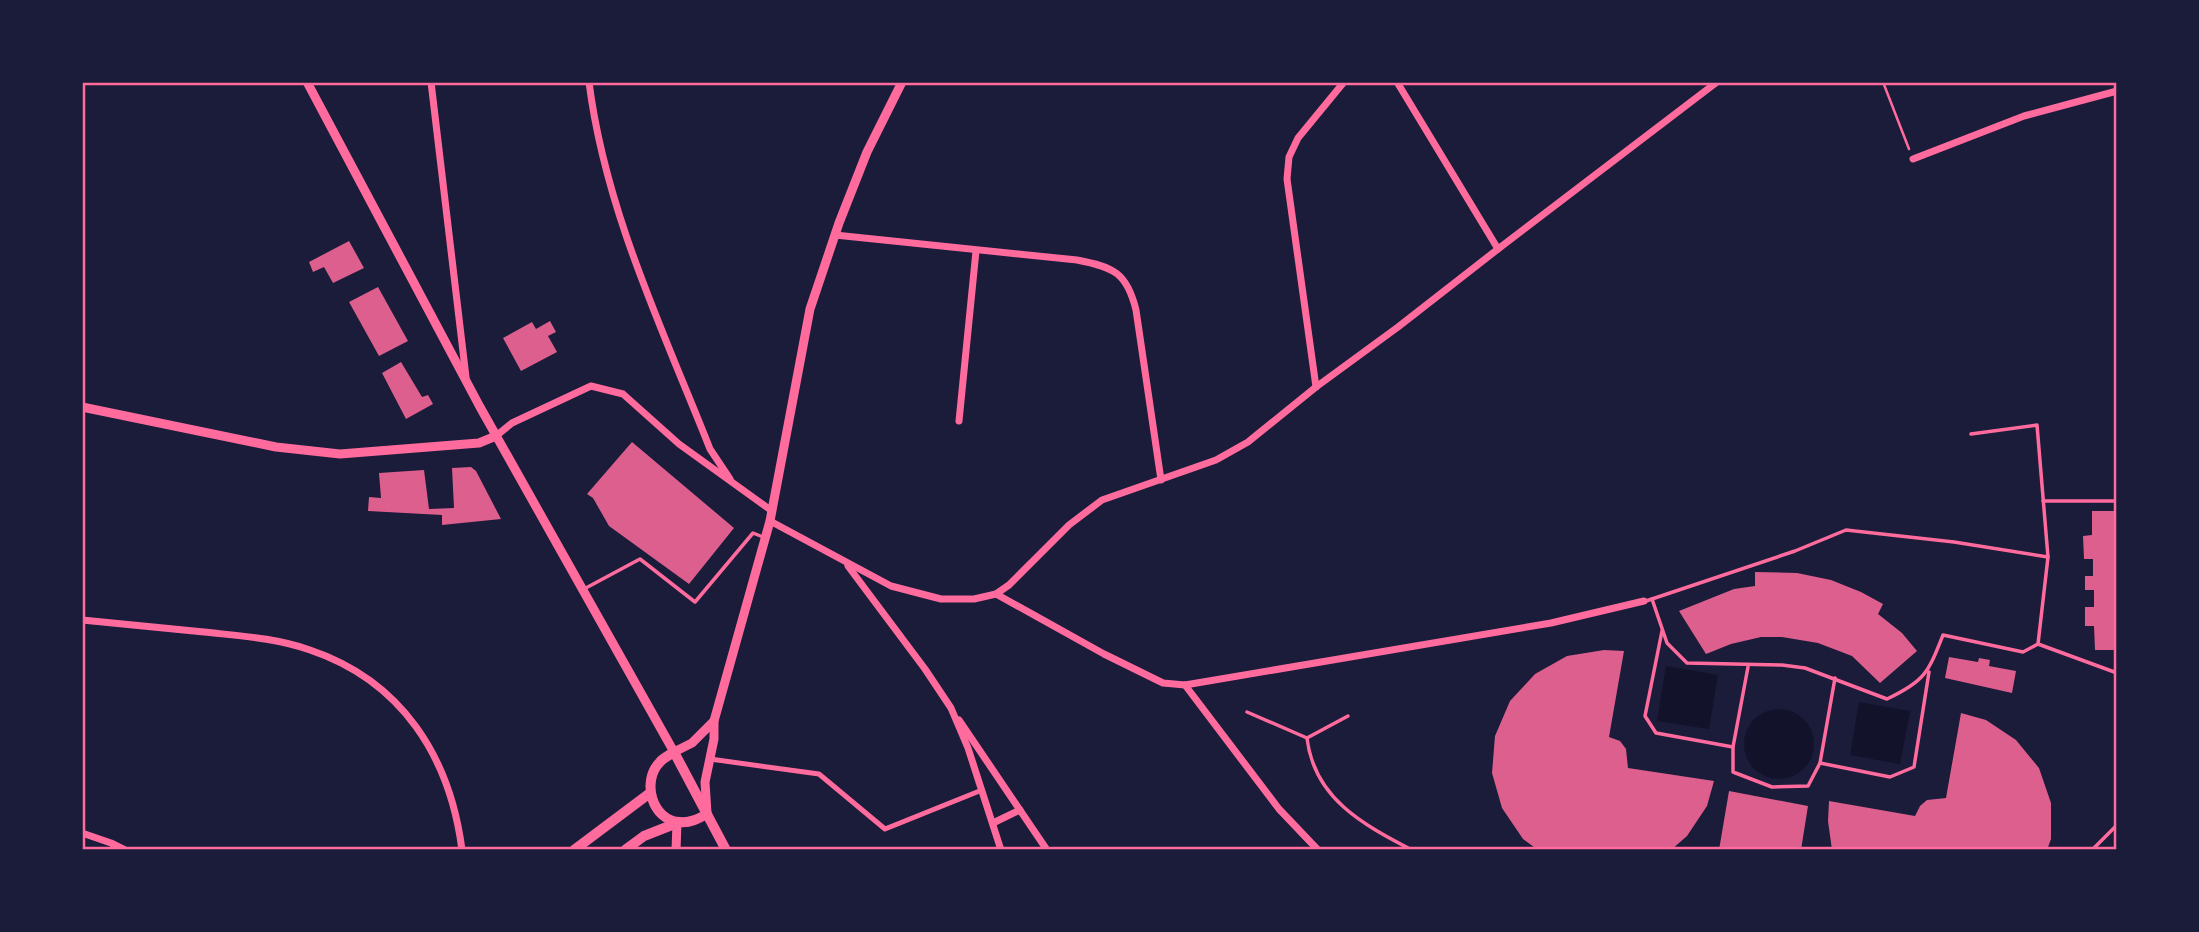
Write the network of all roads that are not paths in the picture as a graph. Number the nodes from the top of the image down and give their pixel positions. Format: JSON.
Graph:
{"nodes":[{"id":1,"x":307,"y":82,"type":"edge"},
{"id":2,"x":431,"y":82,"type":"edge"},
{"id":3,"x":589,"y":82,"type":"edge"},
{"id":4,"x":902,"y":82,"type":"edge"},
{"id":5,"x":1344,"y":82,"type":"edge"},
{"id":6,"x":1397,"y":82,"type":"edge"},
{"id":7,"x":1717,"y":82,"type":"edge"},
{"id":8,"x":2117,"y":91,"type":"edge"},
{"id":9,"x":1913,"y":159,"type":"road end"},
{"id":10,"x":835,"y":235,"type":"junction"},
{"id":11,"x":1497,"y":248,"type":"junction"},
{"id":12,"x":976,"y":251,"type":"junction"},
{"id":13,"x":466,"y":382,"type":"junction"},
{"id":14,"x":1316,"y":387,"type":"junction"},
{"id":15,"x":82,"y":407,"type":"edge"},
{"id":16,"x":959,"y":421,"type":"dead end"},
{"id":17,"x":1971,"y":434,"type":"dead end"},
{"id":18,"x":496,"y":436,"type":"junction"},
{"id":19,"x":730,"y":479,"type":"junction"},
{"id":20,"x":1161,"y":480,"type":"junction"},
{"id":21,"x":2043,"y":501,"type":"junction"},
{"id":22,"x":2117,"y":501,"type":"edge"},
{"id":23,"x":772,"y":511,"type":"junction"},
{"id":24,"x":770,"y":521,"type":"junction"},
{"id":25,"x":766,"y":538,"type":"junction"},
{"id":26,"x":2048,"y":557,"type":"junction"},
{"id":27,"x":845,"y":563,"type":"junction"},
{"id":28,"x":582,"y":590,"type":"junction"},
{"id":29,"x":996,"y":594,"type":"junction"},
{"id":30,"x":1652,"y":599,"type":"junction"},
{"id":31,"x":1644,"y":601,"type":"joint"},
{"id":32,"x":82,"y":620,"type":"edge"},
{"id":33,"x":1663,"y":629,"type":"junction"},
{"id":34,"x":2038,"y":644,"type":"junction"},
{"id":35,"x":1748,"y":666,"type":"junction"},
{"id":36,"x":1929,"y":670,"type":"junction"},
{"id":37,"x":2117,"y":673,"type":"edge"},
{"id":38,"x":1835,"y":678,"type":"junction"},
{"id":39,"x":1185,"y":685,"type":"junction"},
{"id":40,"x":951,"y":708,"type":"junction"},
{"id":41,"x":1247,"y":712,"type":"dead end"},
{"id":42,"x":1348,"y":716,"type":"dead end"},
{"id":43,"x":714,"y":720,"type":"junction"},
{"id":44,"x":1307,"y":738,"type":"junction"},
{"id":45,"x":1733,"y":747,"type":"junction"},
{"id":46,"x":674,"y":752,"type":"junction"},
{"id":47,"x":710,"y":759,"type":"junction"},
{"id":48,"x":1820,"y":763,"type":"junction"},
{"id":49,"x":982,"y":790,"type":"junction"},
{"id":50,"x":650,"y":793,"type":"junction"},
{"id":51,"x":1020,"y":810,"type":"junction"},
{"id":52,"x":707,"y":814,"type":"junction"},
{"id":53,"x":677,"y":822,"type":"junction"},
{"id":54,"x":993,"y":823,"type":"junction"},
{"id":55,"x":2117,"y":825,"type":"edge"},
{"id":56,"x":82,"y":833,"type":"edge"},
{"id":57,"x":125,"y":850,"type":"edge"},
{"id":58,"x":463,"y":850,"type":"edge"},
{"id":59,"x":574,"y":850,"type":"edge"},
{"id":60,"x":625,"y":850,"type":"edge"},
{"id":61,"x":676,"y":850,"type":"edge"},
{"id":62,"x":726,"y":850,"type":"edge"},
{"id":63,"x":1001,"y":850,"type":"edge"},
{"id":64,"x":1047,"y":850,"type":"edge"},
{"id":65,"x":1318,"y":850,"type":"edge"},
{"id":66,"x":1412,"y":850,"type":"edge"},
{"id":67,"x":2092,"y":850,"type":"edge"}],
"edges":[{"from":1,"to":13,"type":"street"},
{"from":2,"to":13,"type":"street"},
{"from":3,"to":19,"type":"street"},
{"from":4,"to":10,"type":"street"},
{"from":5,"to":14,"type":"street"},
{"from":6,"to":11,"type":"street"},
{"from":7,"to":11,"type":"street"},
{"from":8,"to":9,"type":"street"},
{"from":10,"to":12,"type":"street"},
{"from":10,"to":23,"type":"street"},
{"from":11,"to":14,"type":"street"},
{"from":12,"to":16,"type":"street"},
{"from":12,"to":20,"type":"street"},
{"from":13,"to":18,"type":"street"},
{"from":14,"to":20,"type":"street"},
{"from":15,"to":18,"type":"street"},
{"from":17,"to":21,"type":"lane"},
{"from":18,"to":19,"type":"street"},
{"from":18,"to":28,"type":"street"},
{"from":19,"to":23,"type":"street"},
{"from":20,"to":29,"type":"street"},
{"from":21,"to":22,"type":"lane"},
{"from":21,"to":26,"type":"lane"},
{"from":23,"to":24,"type":"street"},
{"from":24,"to":25,"type":"street"},
{"from":24,"to":27,"type":"street"},
{"from":25,"to":28,"type":"lane"},
{"from":25,"to":43,"type":"street"},
{"from":26,"to":30,"type":"lane"},
{"from":26,"to":34,"type":"lane"},
{"from":27,"to":29,"type":"street"},
{"from":27,"to":40,"type":"street"},
{"from":28,"to":46,"type":"street"},
{"from":29,"to":39,"type":"street"},
{"from":30,"to":31,"type":"lane"},
{"from":30,"to":33,"type":"lane"},
{"from":31,"to":39,"type":"street"},
{"from":32,"to":58,"type":"street"},
{"from":33,"to":35,"type":"lane"},
{"from":33,"to":45,"type":"lane"},
{"from":34,"to":36,"type":"lane"},
{"from":34,"to":37,"type":"lane"},
{"from":35,"to":38,"type":"lane"},
{"from":35,"to":45,"type":"lane"},
{"from":36,"to":38,"type":"lane"},
{"from":36,"to":48,"type":"lane"},
{"from":38,"to":48,"type":"lane"},
{"from":39,"to":65,"type":"street"},
{"from":40,"to":49,"type":"street"},
{"from":40,"to":51,"type":"street"},
{"from":41,"to":44,"type":"lane"},
{"from":42,"to":44,"type":"lane"},
{"from":43,"to":46,"type":"street"},
{"from":43,"to":47,"type":"street"},
{"from":44,"to":66,"type":"lane"},
{"from":45,"to":48,"type":"lane"},
{"from":46,"to":50,"type":"main road"},
{"from":46,"to":52,"type":"main road"},
{"from":47,"to":49,"type":"street"},
{"from":47,"to":52,"type":"street"},
{"from":49,"to":54,"type":"street"},
{"from":50,"to":53,"type":"main road"},
{"from":50,"to":59,"type":"main road"},
{"from":51,"to":54,"type":"street"},
{"from":51,"to":64,"type":"street"},
{"from":52,"to":53,"type":"main road"},
{"from":52,"to":62,"type":"main road"},
{"from":53,"to":60,"type":"main road"},
{"from":53,"to":61,"type":"street"},
{"from":54,"to":63,"type":"street"},
{"from":55,"to":67,"type":"lane"},
{"from":56,"to":57,"type":"street"}]}
